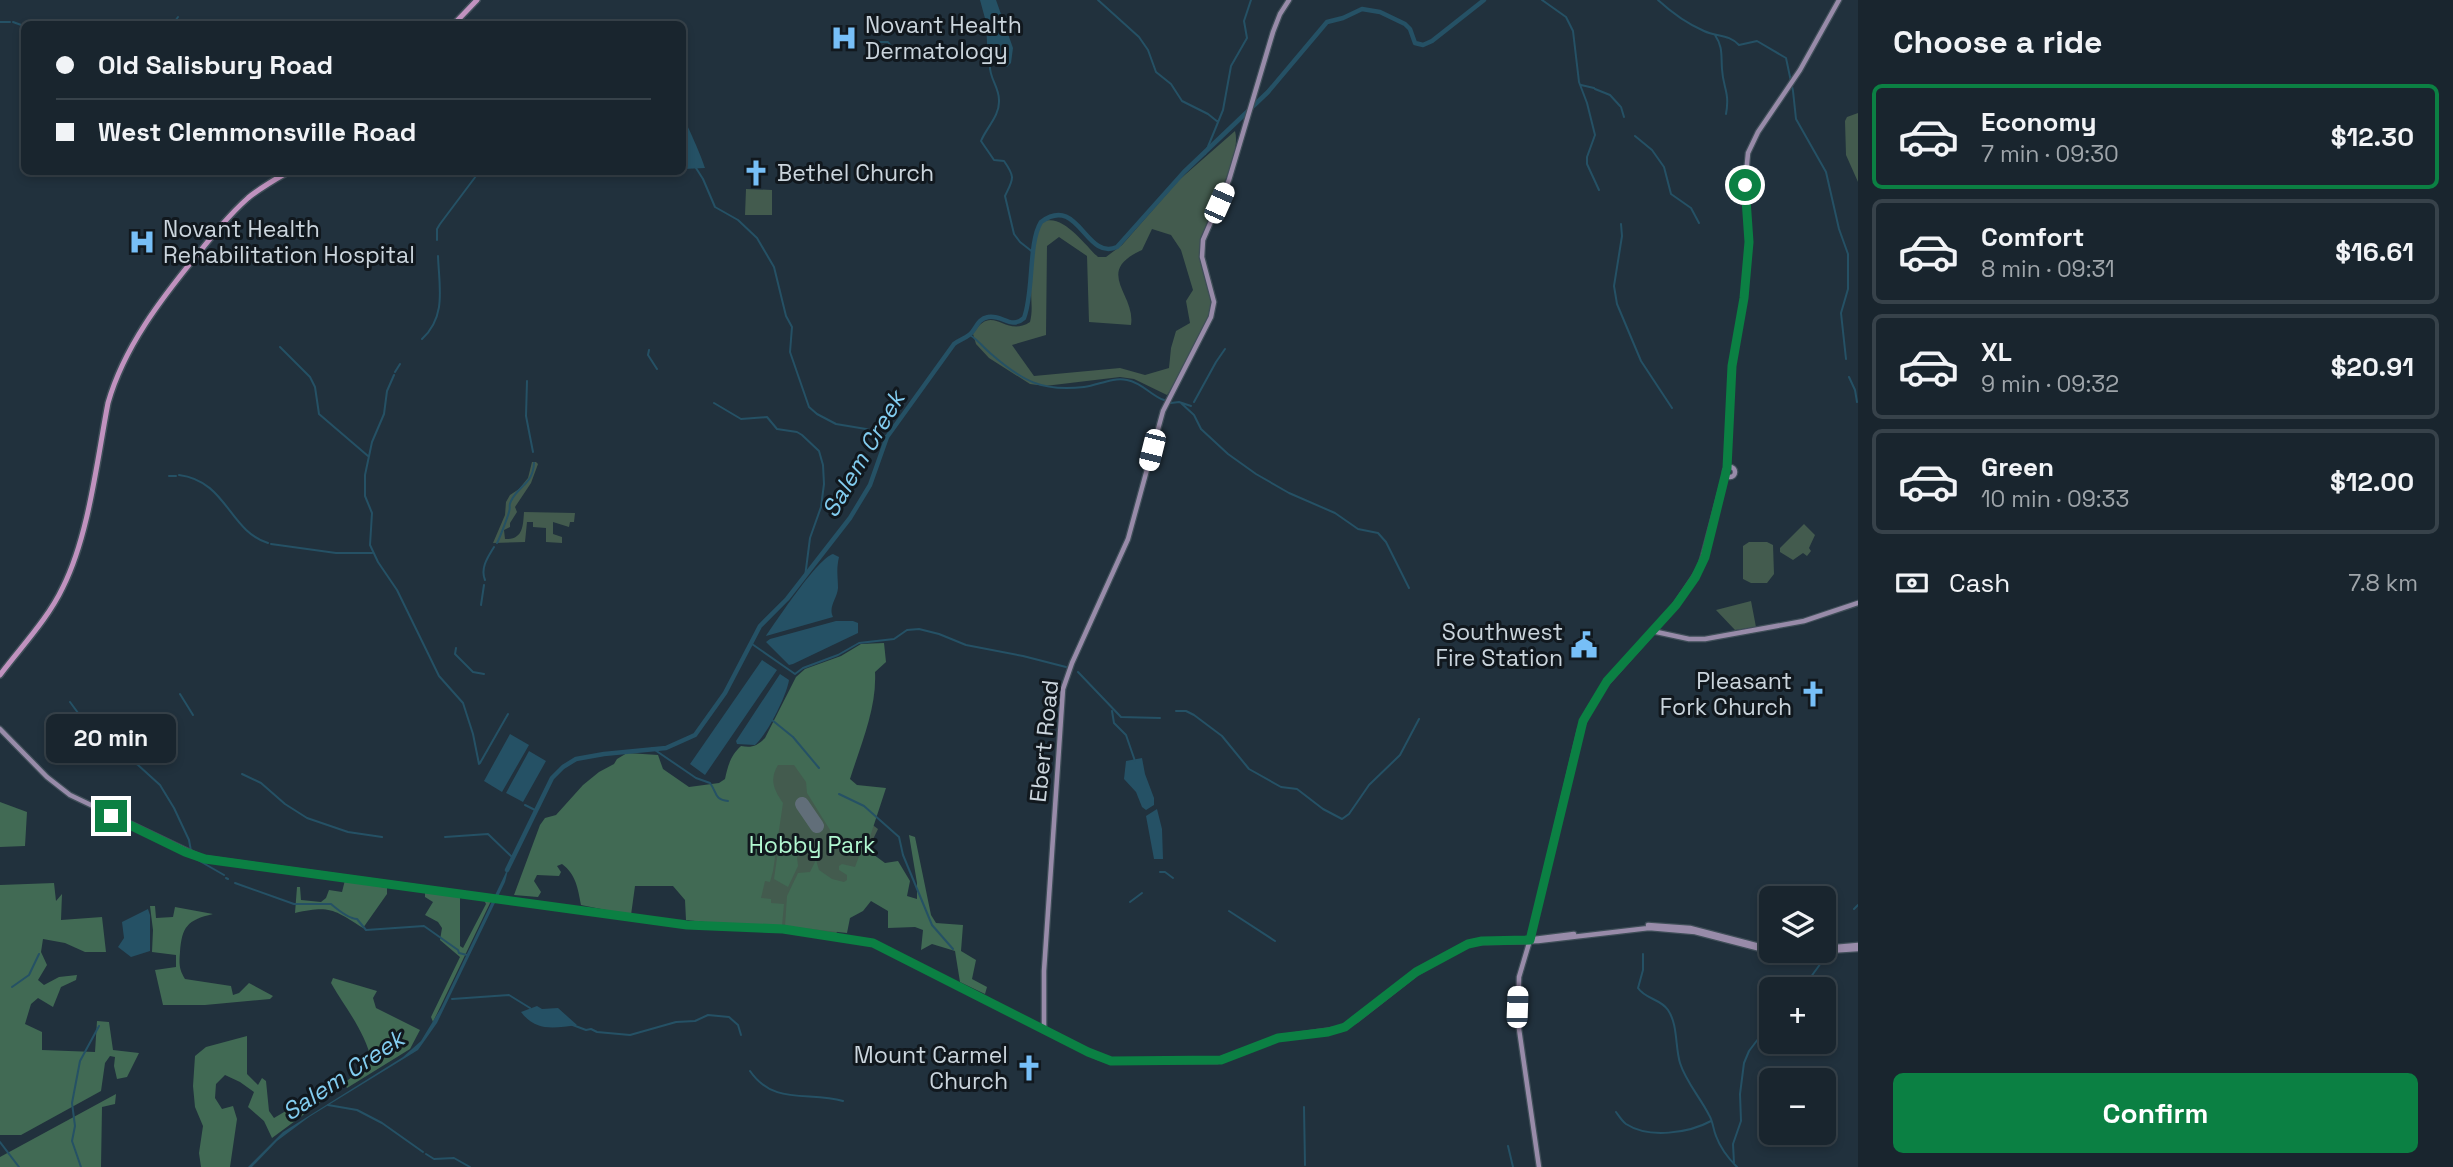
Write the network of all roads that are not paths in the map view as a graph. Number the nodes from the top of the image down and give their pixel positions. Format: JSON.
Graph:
{"nodes":[{"id":1,"x":477,"y":0,"type":"edge"},
{"id":2,"x":1289,"y":0,"type":"edge"},
{"id":3,"x":1839,"y":0,"type":"edge"},
{"id":4,"x":457,"y":21,"type":"edge"},
{"id":5,"x":283,"y":175,"type":"edge"},
{"id":6,"x":1858,"y":603,"type":"edge"},
{"id":7,"x":1652,"y":631,"type":"junction"},
{"id":8,"x":0,"y":675,"type":"edge"},
{"id":9,"x":0,"y":729,"type":"edge"},
{"id":10,"x":1530,"y":940,"type":"junction"},
{"id":11,"x":1759,"y":946,"type":"edge"},
{"id":12,"x":1858,"y":947,"type":"edge"},
{"id":13,"x":1836,"y":948,"type":"edge"},
{"id":14,"x":1044,"y":1028,"type":"junction"},
{"id":15,"x":1539,"y":1167,"type":"edge"}],
"edges":[{"from":1,"to":4,"type":"main road"},
{"from":2,"to":14,"type":"main road","name":"Ebert Road"},
{"from":3,"to":7,"type":"main road"},
{"from":5,"to":8,"type":"main road"},
{"from":6,"to":7,"type":"main road"},
{"from":7,"to":10,"type":"main road"},
{"from":9,"to":14,"type":"main road"},
{"from":10,"to":11,"type":"main road"},
{"from":10,"to":12,"type":"main road"},
{"from":10,"to":14,"type":"main road"},
{"from":10,"to":15,"type":"main road"},
{"from":12,"to":13,"type":"main road"}]}
